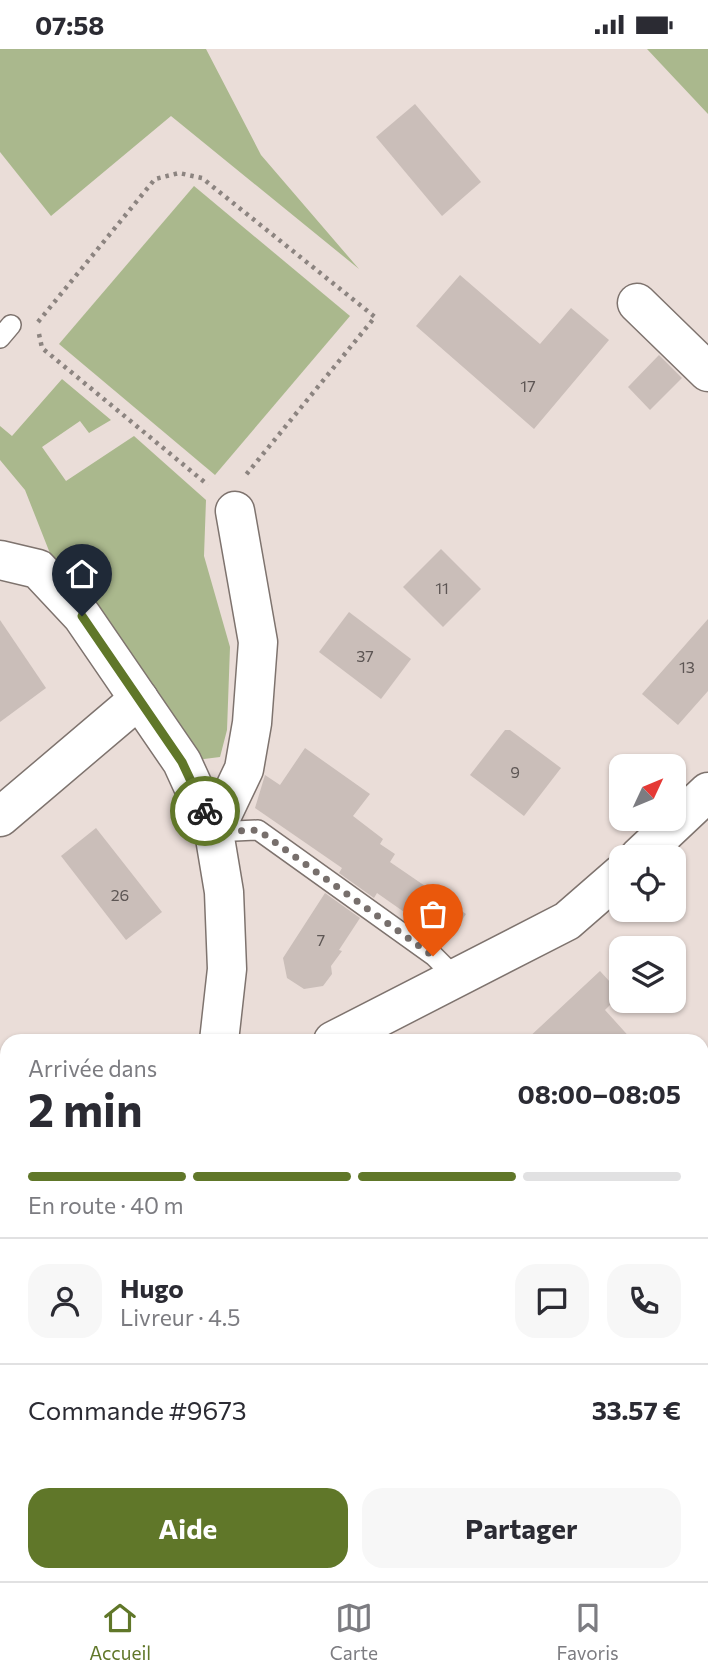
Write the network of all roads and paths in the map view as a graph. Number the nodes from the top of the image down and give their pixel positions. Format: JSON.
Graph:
{"nodes":[{"id":1,"x":637,"y":303,"type":"dead end"},
{"id":2,"x":708,"y":372,"type":"edge"},
{"id":3,"x":234,"y":501,"type":"junction"},
{"id":4,"x":0,"y":560,"type":"edge"},
{"id":5,"x":139,"y":699,"type":"junction"},
{"id":6,"x":708,"y":792,"type":"edge"},
{"id":7,"x":0,"y":817,"type":"edge"},
{"id":8,"x":214,"y":832,"type":"junction"},
{"id":9,"x":652,"y":845,"type":"edge"},
{"id":10,"x":609,"y":884,"type":"edge"},
{"id":11,"x":456,"y":978,"type":"junction"},
{"id":12,"x":220,"y":1034,"type":"edge"},
{"id":13,"x":347,"y":1034,"type":"edge"}],
"edges":[{"from":1,"to":2,"type":"street"},
{"from":3,"to":3,"type":"path"},
{"from":3,"to":8,"type":"street"},
{"from":4,"to":5,"type":"street"},
{"from":5,"to":7,"type":"street"},
{"from":5,"to":8,"type":"street"},
{"from":6,"to":9,"type":"street"},
{"from":8,"to":11,"type":"lane"},
{"from":8,"to":12,"type":"street"},
{"from":10,"to":11,"type":"street"},
{"from":11,"to":13,"type":"street"}]}
